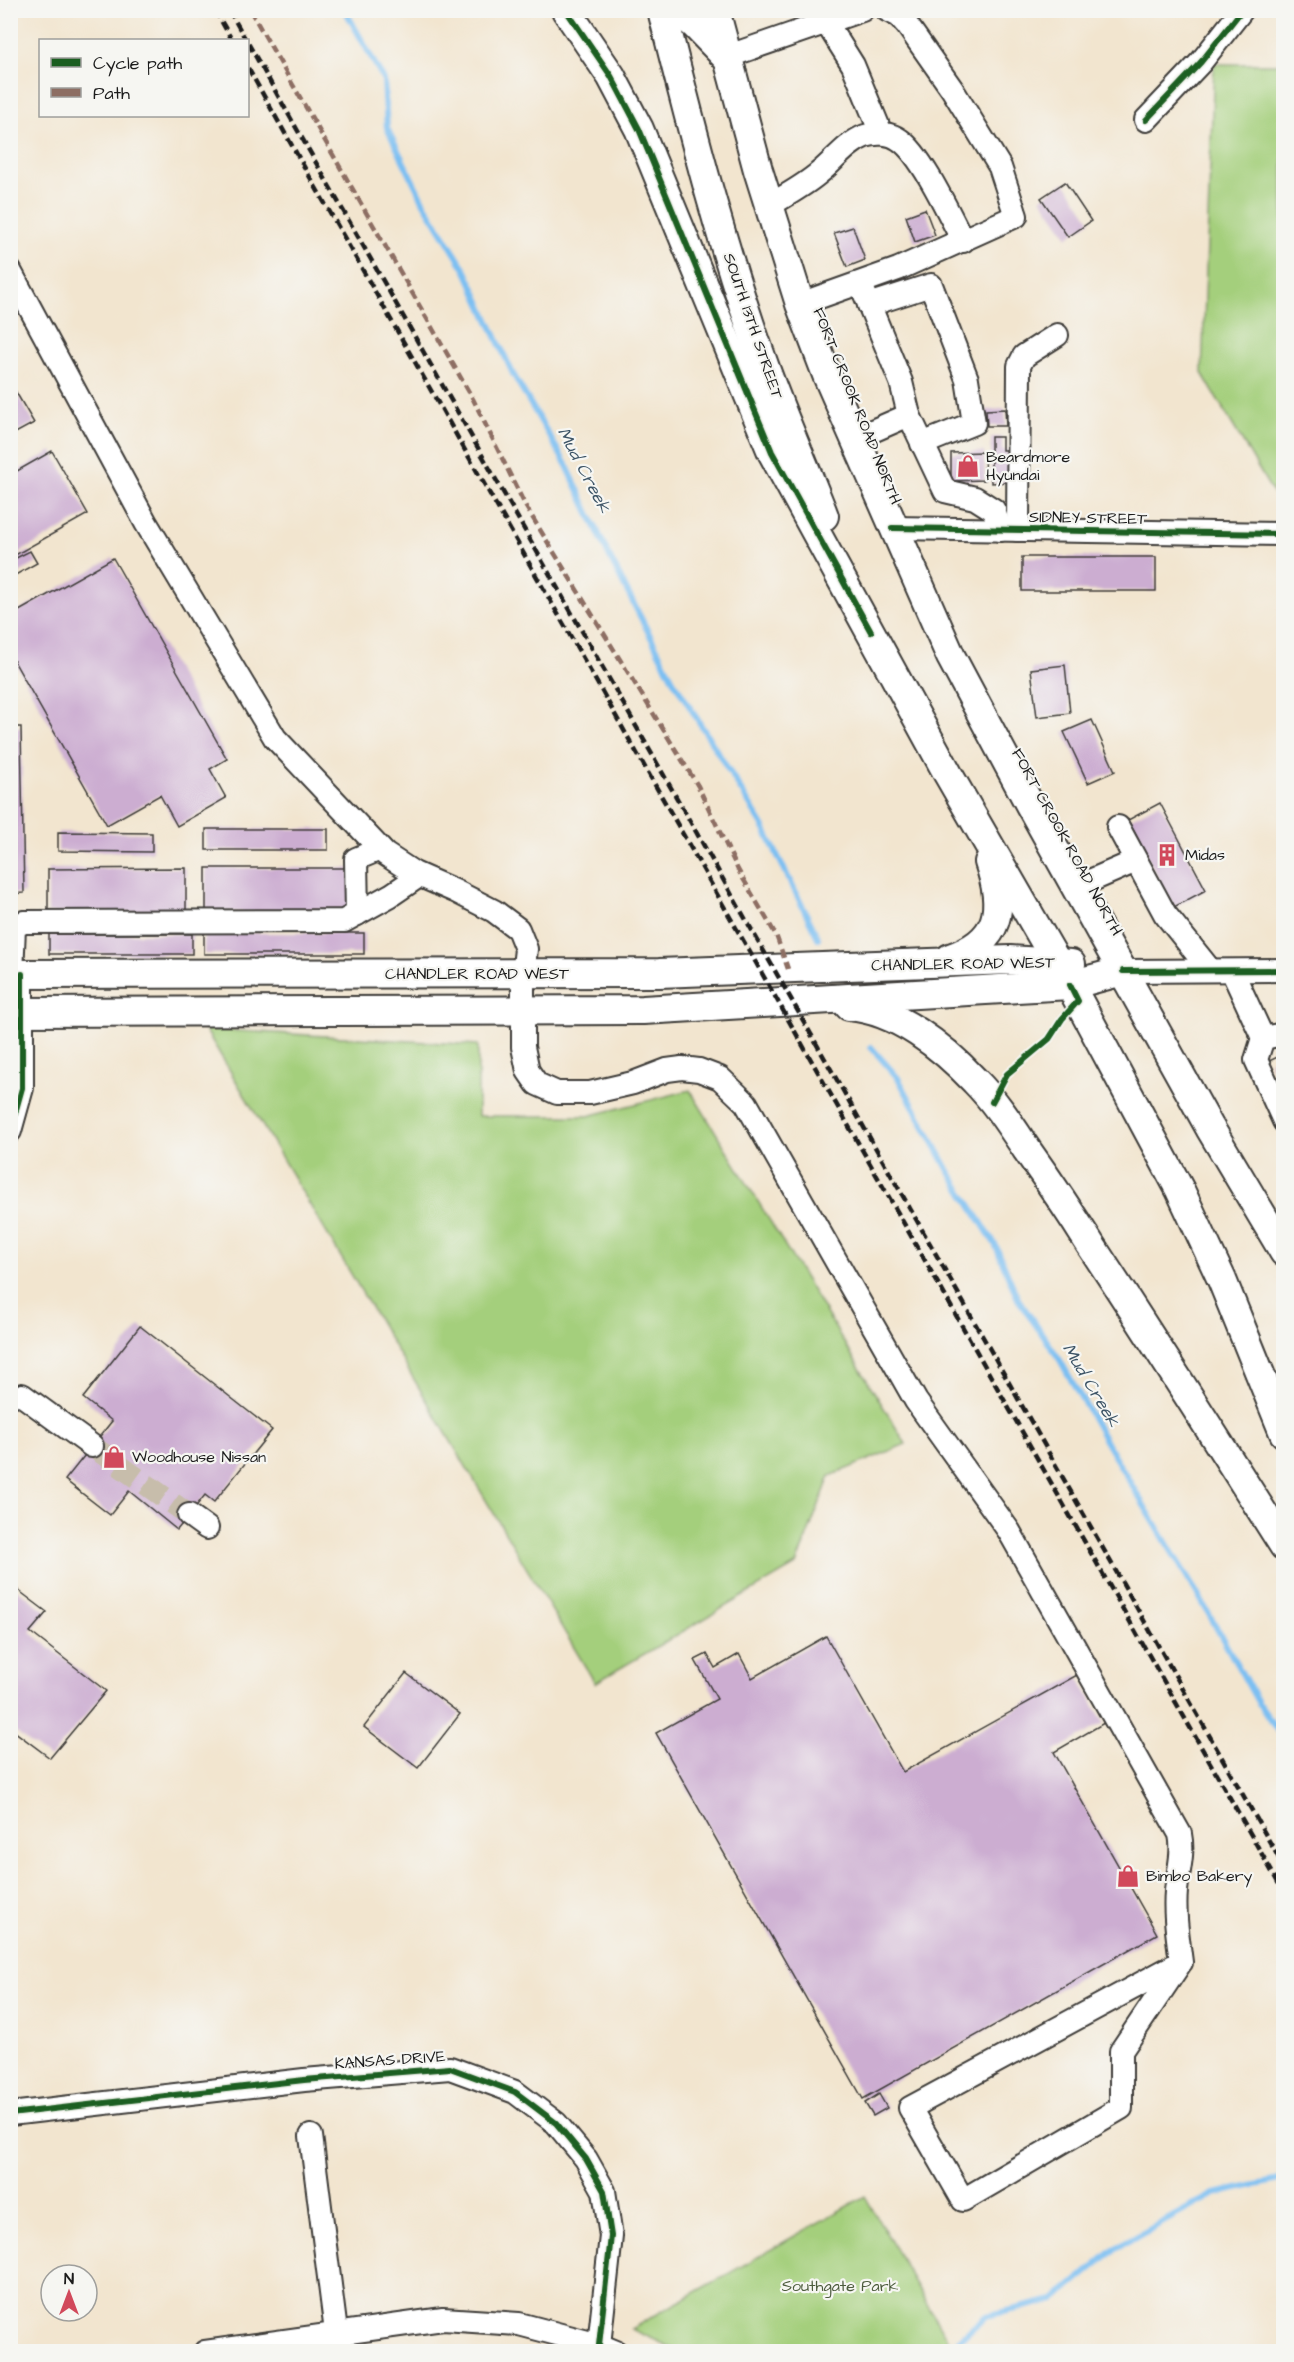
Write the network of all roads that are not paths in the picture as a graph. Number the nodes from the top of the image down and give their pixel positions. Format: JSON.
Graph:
{"nodes":[{"id":1,"x":566,"y":10,"type":"edge"},
{"id":2,"x":662,"y":10,"type":"edge"},
{"id":3,"x":677,"y":10,"type":"edge"},
{"id":4,"x":715,"y":10,"type":"edge"},
{"id":5,"x":862,"y":10,"type":"edge"},
{"id":6,"x":887,"y":10,"type":"edge"},
{"id":7,"x":1242,"y":10,"type":"edge"},
{"id":8,"x":826,"y":22,"type":"junction"},
{"id":9,"x":726,"y":57,"type":"junction"},
{"id":10,"x":1146,"y":120,"type":"dead end"},
{"id":11,"x":881,"y":133,"type":"junction"},
{"id":12,"x":769,"y":206,"type":"junction"},
{"id":13,"x":963,"y":241,"type":"junction"},
{"id":14,"x":10,"y":271,"type":"edge"},
{"id":15,"x":860,"y":282,"type":"junction"},
{"id":16,"x":800,"y":304,"type":"junction"},
{"id":17,"x":869,"y":305,"type":"junction"},
{"id":18,"x":1057,"y":335,"type":"dead end"},
{"id":19,"x":909,"y":415,"type":"junction"},
{"id":20,"x":854,"y":439,"type":"junction"},
{"id":21,"x":922,"y":444,"type":"junction"},
{"id":22,"x":892,"y":528,"type":"junction"},
{"id":23,"x":1009,"y":530,"type":"junction"},
{"id":24,"x":1284,"y":534,"type":"edge"},
{"id":25,"x":871,"y":632,"type":"junction"},
{"id":26,"x":978,"y":825,"type":"junction"},
{"id":27,"x":1118,"y":827,"type":"dead end"},
{"id":28,"x":380,"y":849,"type":"junction"},
{"id":29,"x":1136,"y":861,"type":"junction"},
{"id":30,"x":419,"y":876,"type":"junction"},
{"id":31,"x":1076,"y":887,"type":"junction"},
{"id":32,"x":357,"y":914,"type":"junction"},
{"id":33,"x":938,"y":962,"type":"junction"},
{"id":34,"x":1221,"y":970,"type":"junction"},
{"id":35,"x":1284,"y":970,"type":"edge"},
{"id":36,"x":1123,"y":971,"type":"junction"},
{"id":37,"x":1063,"y":973,"type":"junction"},
{"id":38,"x":15,"y":974,"type":"edge"},
{"id":39,"x":523,"y":975,"type":"junction"},
{"id":40,"x":793,"y":1003,"type":"junction"},
{"id":41,"x":523,"y":1010,"type":"junction"},
{"id":42,"x":17,"y":1012,"type":"edge"},
{"id":43,"x":1274,"y":1036,"type":"edge"},
{"id":44,"x":1283,"y":1119,"type":"edge"},
{"id":45,"x":10,"y":1131,"type":"edge"},
{"id":46,"x":1275,"y":1218,"type":"edge"},
{"id":47,"x":1284,"y":1252,"type":"edge"},
{"id":48,"x":22,"y":1395,"type":"dead end"},
{"id":49,"x":1284,"y":1433,"type":"edge"},
{"id":50,"x":92,"y":1446,"type":"tunnel mouth"},
{"id":51,"x":1284,"y":1546,"type":"edge"},
{"id":52,"x":1181,"y":1962,"type":"junction"},
{"id":53,"x":10,"y":2114,"type":"edge"},
{"id":54,"x":311,"y":2136,"type":"dead end"},
{"id":55,"x":336,"y":2332,"type":"junction"},
{"id":56,"x":283,"y":2345,"type":"edge"},
{"id":57,"x":608,"y":2348,"type":"edge"},
{"id":58,"x":218,"y":2350,"type":"edge"}],
"edges":[{"from":1,"to":25,"type":"main road"},
{"from":2,"to":25,"type":"main road","name":"SOUTH 13TH STREET"},
{"from":3,"to":9,"type":"main road"},
{"from":4,"to":9,"type":"main road"},
{"from":5,"to":8,"type":"street"},
{"from":6,"to":13,"type":"street"},
{"from":7,"to":10,"type":"street"},
{"from":8,"to":9,"type":"street"},
{"from":8,"to":11,"type":"street"},
{"from":9,"to":12,"type":"main road","name":"FORT CROOK ROAD NORTH"},
{"from":11,"to":12,"type":"street"},
{"from":11,"to":13,"type":"street"},
{"from":12,"to":16,"type":"main road","name":"FORT CROOK ROAD NORTH"},
{"from":13,"to":15,"type":"street"},
{"from":14,"to":28,"type":"street"},
{"from":15,"to":16,"type":"street"},
{"from":15,"to":17,"type":"street"},
{"from":16,"to":20,"type":"main road","name":"FORT CROOK ROAD NORTH"},
{"from":17,"to":19,"type":"street"},
{"from":17,"to":21,"type":"street"},
{"from":18,"to":23,"type":"street"},
{"from":19,"to":20,"type":"street"},
{"from":19,"to":21,"type":"street"},
{"from":20,"to":22,"type":"main road","name":"FORT CROOK ROAD NORTH"},
{"from":21,"to":23,"type":"street"},
{"from":22,"to":23,"type":"street","name":"SIDNEY STREET"},
{"from":22,"to":31,"type":"main road","name":"FORT CROOK ROAD NORTH"},
{"from":23,"to":24,"type":"street","name":"SIDNEY STREET"},
{"from":25,"to":26,"type":"main road"},
{"from":26,"to":33,"type":"main road"},
{"from":26,"to":37,"type":"main road"},
{"from":27,"to":29,"type":"street"},
{"from":28,"to":30,"type":"street"},
{"from":28,"to":32,"type":"street"},
{"from":29,"to":31,"type":"street"},
{"from":29,"to":34,"type":"street"},
{"from":30,"to":32,"type":"street"},
{"from":30,"to":39,"type":"street"},
{"from":31,"to":36,"type":"main road","name":"FORT CROOK ROAD NORTH"},
{"from":32,"to":38,"type":"street"},
{"from":33,"to":37,"type":"main road","name":"CHANDLER ROAD WEST"},
{"from":33,"to":39,"type":"main road","name":"CHANDLER ROAD WEST"},
{"from":34,"to":35,"type":"street"},
{"from":34,"to":36,"type":"street"},
{"from":34,"to":43,"type":"street"},
{"from":36,"to":37,"type":"main road","name":"CHANDLER ROAD WEST"},
{"from":36,"to":46,"type":"main road","name":"FORT CROOK ROAD NORTH"},
{"from":37,"to":40,"type":"main road","name":"CHANDLER ROAD WEST"},
{"from":37,"to":49,"type":"main road"},
{"from":38,"to":39,"type":"main road","name":"CHANDLER ROAD WEST"},
{"from":38,"to":42,"type":"street"},
{"from":39,"to":41,"type":"street"},
{"from":40,"to":41,"type":"main road","name":"CHANDLER ROAD WEST"},
{"from":40,"to":51,"type":"main road"},
{"from":41,"to":42,"type":"main road","name":"CHANDLER ROAD WEST"},
{"from":41,"to":52,"type":"street"},
{"from":42,"to":45,"type":"street"},
{"from":43,"to":44,"type":"street"},
{"from":46,"to":47,"type":"main road","name":"FORT CROOK ROAD NORTH"},
{"from":48,"to":50,"type":"street"},
{"from":52,"to":52,"type":"street"},
{"from":53,"to":57,"type":"street","name":"KANSAS DRIVE"},
{"from":54,"to":55,"type":"street"},
{"from":55,"to":56,"type":"street"},
{"from":55,"to":57,"type":"street"},
{"from":56,"to":58,"type":"street"}]}
